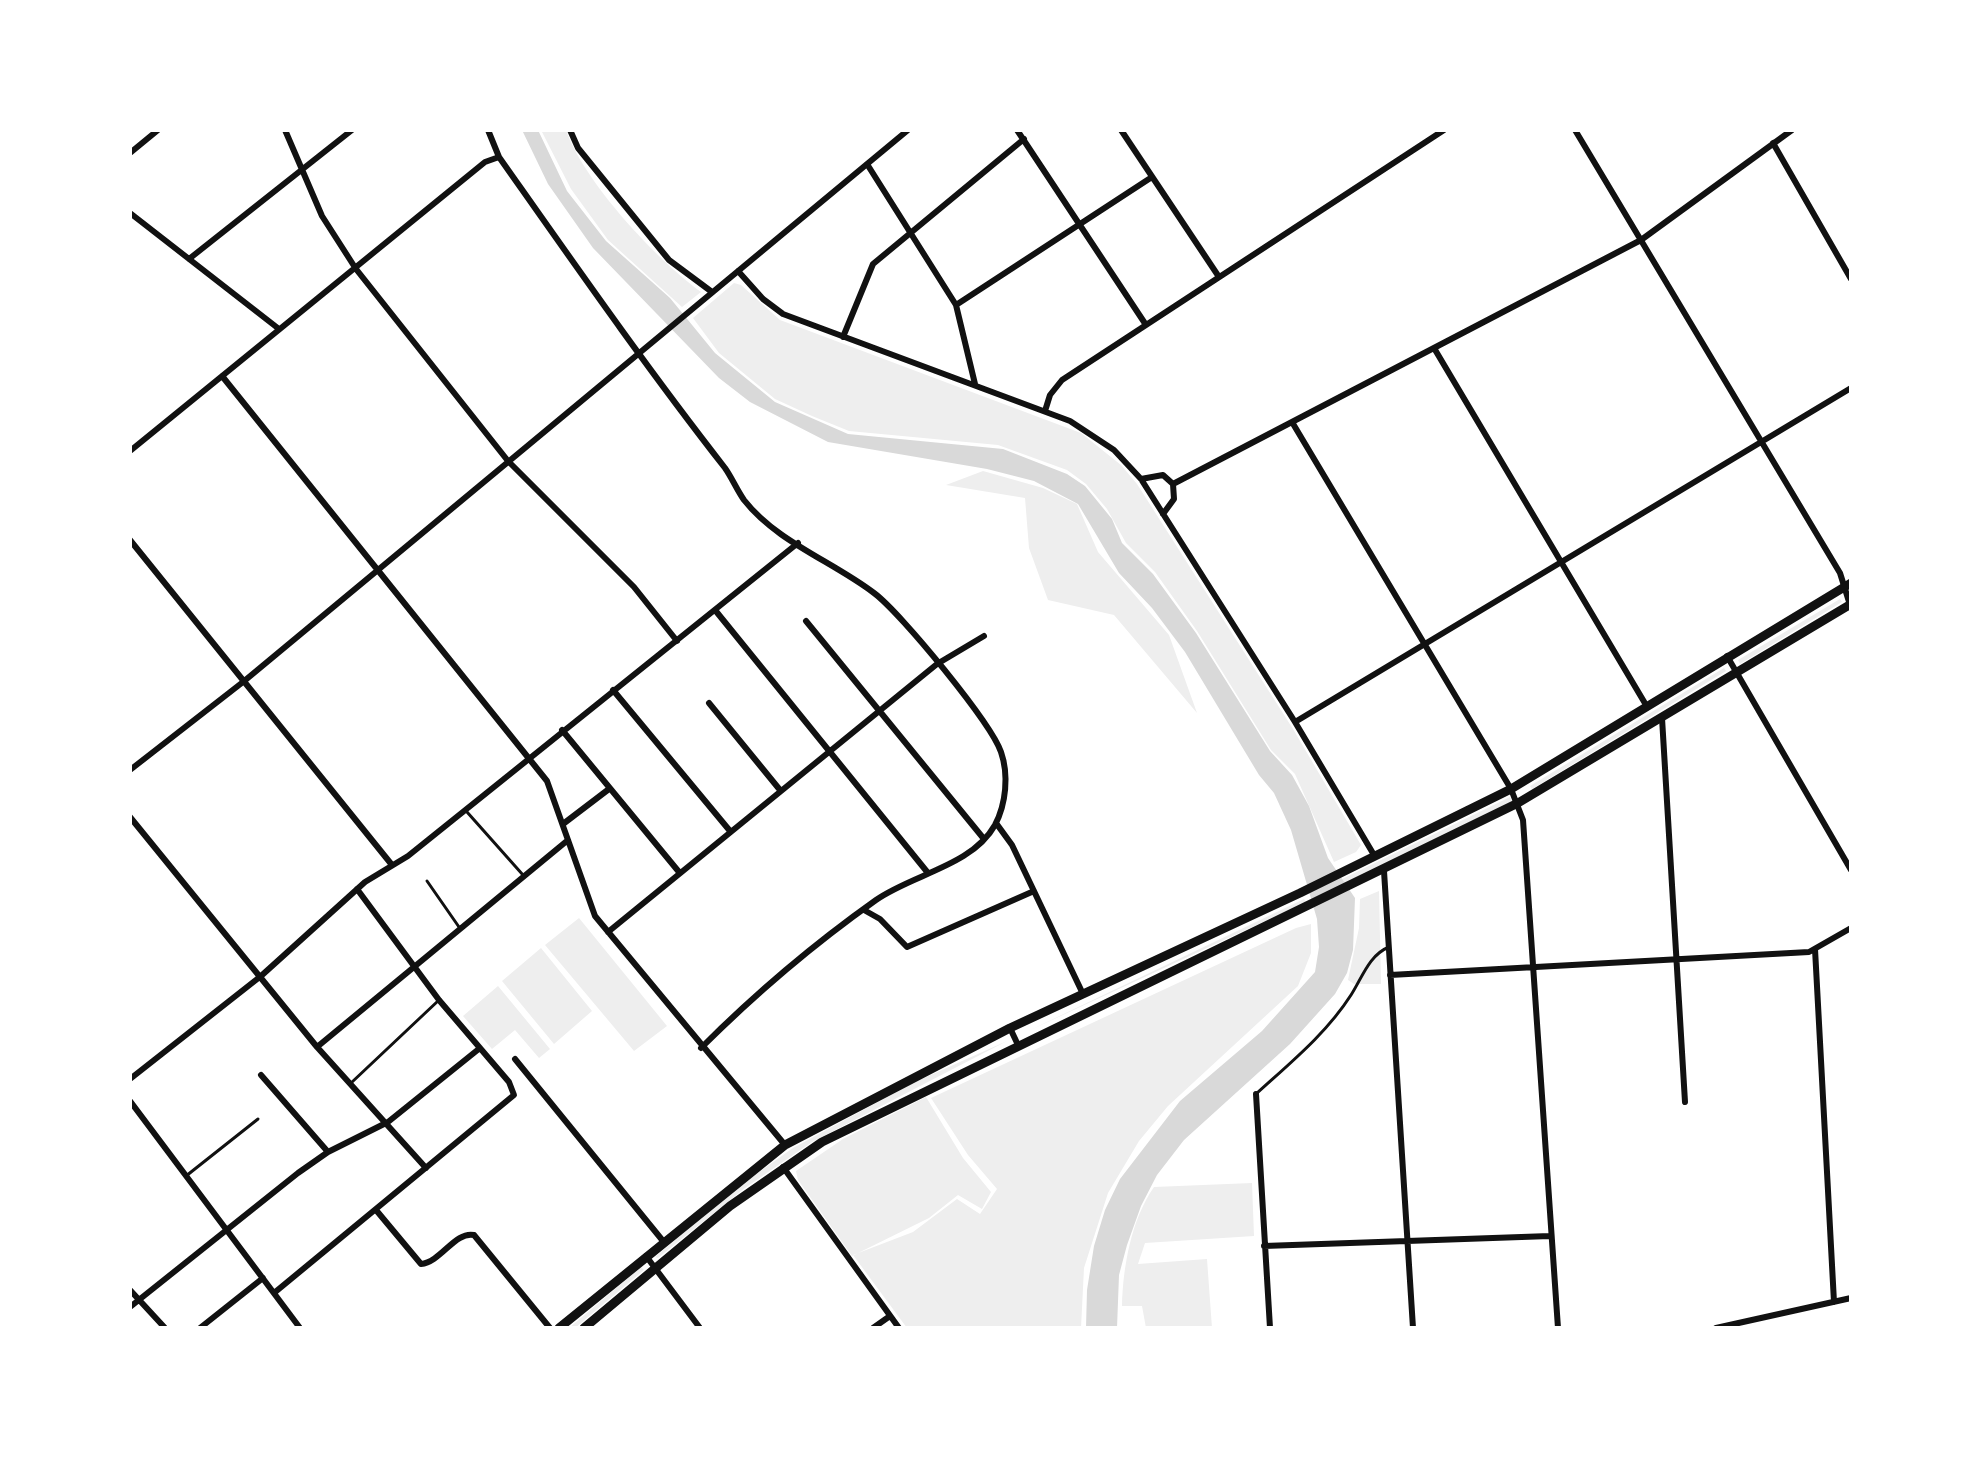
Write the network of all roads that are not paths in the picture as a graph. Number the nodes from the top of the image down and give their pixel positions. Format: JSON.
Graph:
{"nodes":[{"id":1,"x":158,"y":130,"type":"edge"},
{"id":2,"x":285,"y":130,"type":"edge"},
{"id":3,"x":352,"y":130,"type":"edge"},
{"id":4,"x":488,"y":130,"type":"edge"},
{"id":5,"x":570,"y":130,"type":"edge"},
{"id":6,"x":908,"y":130,"type":"edge"},
{"id":7,"x":1017,"y":130,"type":"edge"},
{"id":8,"x":1121,"y":130,"type":"edge"},
{"id":9,"x":1444,"y":130,"type":"edge"},
{"id":10,"x":1575,"y":130,"type":"edge"},
{"id":11,"x":1792,"y":130,"type":"edge"},
{"id":12,"x":1024,"y":139,"type":"junction"},
{"id":13,"x":1773,"y":143,"type":"junction"},
{"id":14,"x":130,"y":153,"type":"edge"},
{"id":15,"x":499,"y":157,"type":"junction"},
{"id":16,"x":867,"y":164,"type":"junction"},
{"id":17,"x":303,"y":170,"type":"junction"},
{"id":18,"x":1152,"y":177,"type":"junction"},
{"id":19,"x":130,"y":213,"type":"edge"},
{"id":20,"x":1081,"y":224,"type":"junction"},
{"id":21,"x":912,"y":231,"type":"junction"},
{"id":22,"x":1641,"y":240,"type":"junction"},
{"id":23,"x":189,"y":259,"type":"junction"},
{"id":24,"x":356,"y":269,"type":"junction"},
{"id":25,"x":738,"y":271,"type":"junction"},
{"id":26,"x":1219,"y":277,"type":"junction"},
{"id":27,"x":1851,"y":279,"type":"edge"},
{"id":28,"x":712,"y":292,"type":"junction"},
{"id":29,"x":956,"y":305,"type":"junction"},
{"id":30,"x":1146,"y":325,"type":"junction"},
{"id":31,"x":279,"y":329,"type":"junction"},
{"id":32,"x":843,"y":337,"type":"junction"},
{"id":33,"x":1434,"y":348,"type":"junction"},
{"id":34,"x":638,"y":353,"type":"junction"},
{"id":35,"x":222,"y":376,"type":"junction"},
{"id":36,"x":975,"y":384,"type":"junction"},
{"id":37,"x":1851,"y":388,"type":"edge"},
{"id":38,"x":1045,"y":411,"type":"junction"},
{"id":39,"x":1292,"y":422,"type":"junction"},
{"id":40,"x":1762,"y":443,"type":"junction"},
{"id":41,"x":130,"y":451,"type":"edge"},
{"id":42,"x":508,"y":461,"type":"junction"},
{"id":43,"x":1141,"y":479,"type":"junction"},
{"id":44,"x":1173,"y":484,"type":"junction"},
{"id":45,"x":1163,"y":514,"type":"junction"},
{"id":46,"x":130,"y":540,"type":"edge"},
{"id":47,"x":798,"y":543,"type":"junction"},
{"id":48,"x":1560,"y":565,"type":"junction"},
{"id":49,"x":378,"y":569,"type":"junction"},
{"id":50,"x":1848,"y":585,"type":"edge"},
{"id":51,"x":1851,"y":606,"type":"edge"},
{"id":52,"x":715,"y":610,"type":"junction"},
{"id":53,"x":806,"y":621,"type":"dead end"},
{"id":54,"x":984,"y":636,"type":"dead end"},
{"id":55,"x":677,"y":641,"type":"junction"},
{"id":56,"x":1427,"y":646,"type":"junction"},
{"id":57,"x":1727,"y":656,"type":"junction"},
{"id":58,"x":937,"y":664,"type":"junction"},
{"id":59,"x":1737,"y":672,"type":"junction"},
{"id":60,"x":243,"y":682,"type":"junction"},
{"id":61,"x":613,"y":690,"type":"junction"},
{"id":62,"x":709,"y":703,"type":"dead end"},
{"id":63,"x":1646,"y":705,"type":"junction"},
{"id":64,"x":879,"y":711,"type":"junction"},
{"id":65,"x":1662,"y":718,"type":"junction"},
{"id":66,"x":1295,"y":722,"type":"junction"},
{"id":67,"x":562,"y":730,"type":"junction"},
{"id":68,"x":828,"y":751,"type":"junction"},
{"id":69,"x":528,"y":757,"type":"junction"},
{"id":70,"x":130,"y":770,"type":"edge"},
{"id":71,"x":609,"y":789,"type":"junction"},
{"id":72,"x":1511,"y":789,"type":"junction"},
{"id":73,"x":780,"y":790,"type":"junction"},
{"id":74,"x":1518,"y":803,"type":"junction"},
{"id":75,"x":465,"y":809,"type":"junction"},
{"id":76,"x":130,"y":817,"type":"edge"},
{"id":77,"x":996,"y":823,"type":"junction"},
{"id":78,"x":563,"y":824,"type":"junction"},
{"id":79,"x":730,"y":831,"type":"junction"},
{"id":80,"x":984,"y":839,"type":"junction"},
{"id":81,"x":568,"y":840,"type":"junction"},
{"id":82,"x":1374,"y":855,"type":"junction"},
{"id":83,"x":392,"y":865,"type":"junction"},
{"id":84,"x":1851,"y":870,"type":"edge"},
{"id":85,"x":1384,"y":871,"type":"junction"},
{"id":86,"x":679,"y":872,"type":"junction"},
{"id":87,"x":928,"y":873,"type":"junction"},
{"id":88,"x":523,"y":876,"type":"junction"},
{"id":89,"x":427,"y":881,"type":"dead end"},
{"id":90,"x":357,"y":889,"type":"junction"},
{"id":91,"x":1034,"y":891,"type":"junction"},
{"id":92,"x":879,"y":899,"type":"junction"},
{"id":93,"x":864,"y":910,"type":"junction"},
{"id":94,"x":880,"y":919,"type":"junction"},
{"id":95,"x":460,"y":928,"type":"junction"},
{"id":96,"x":1851,"y":928,"type":"edge"},
{"id":97,"x":608,"y":932,"type":"junction"},
{"id":98,"x":1389,"y":947,"type":"junction"},
{"id":99,"x":1815,"y":949,"type":"junction"},
{"id":100,"x":1676,"y":961,"type":"junction"},
{"id":101,"x":414,"y":966,"type":"junction"},
{"id":102,"x":1532,"y":969,"type":"junction"},
{"id":103,"x":1390,"y":975,"type":"junction"},
{"id":104,"x":261,"y":976,"type":"junction"},
{"id":105,"x":1083,"y":994,"type":"junction"},
{"id":106,"x":439,"y":1000,"type":"junction"},
{"id":107,"x":1010,"y":1028,"type":"junction"},
{"id":108,"x":1018,"y":1045,"type":"junction"},
{"id":109,"x":317,"y":1047,"type":"junction"},
{"id":110,"x":480,"y":1048,"type":"junction"},
{"id":111,"x":701,"y":1048,"type":"junction"},
{"id":112,"x":515,"y":1059,"type":"dead end"},
{"id":113,"x":261,"y":1075,"type":"dead end"},
{"id":114,"x":130,"y":1079,"type":"edge"},
{"id":115,"x":351,"y":1083,"type":"junction"},
{"id":116,"x":1256,"y":1094,"type":"joint"},
{"id":117,"x":130,"y":1101,"type":"edge"},
{"id":118,"x":1685,"y":1102,"type":"dead end"},
{"id":119,"x":258,"y":1119,"type":"dead end"},
{"id":120,"x":388,"y":1122,"type":"junction"},
{"id":121,"x":785,"y":1145,"type":"junction"},
{"id":122,"x":328,"y":1152,"type":"junction"},
{"id":123,"x":783,"y":1167,"type":"junction"},
{"id":124,"x":426,"y":1168,"type":"junction"},
{"id":125,"x":186,"y":1176,"type":"junction"},
{"id":126,"x":376,"y":1210,"type":"junction"},
{"id":127,"x":228,"y":1231,"type":"junction"},
{"id":128,"x":1550,"y":1236,"type":"junction"},
{"id":129,"x":663,"y":1241,"type":"junction"},
{"id":130,"x":1407,"y":1241,"type":"junction"},
{"id":131,"x":1264,"y":1246,"type":"junction"},
{"id":132,"x":646,"y":1256,"type":"junction"},
{"id":133,"x":656,"y":1269,"type":"junction"},
{"id":134,"x":263,"y":1278,"type":"junction"},
{"id":135,"x":130,"y":1290,"type":"edge"},
{"id":136,"x":274,"y":1293,"type":"junction"},
{"id":137,"x":1851,"y":1298,"type":"edge"},
{"id":138,"x":140,"y":1301,"type":"junction"},
{"id":139,"x":1834,"y":1302,"type":"junction"},
{"id":140,"x":130,"y":1307,"type":"edge"},
{"id":141,"x":890,"y":1316,"type":"junction"},
{"id":142,"x":165,"y":1328,"type":"edge"},
{"id":143,"x":200,"y":1328,"type":"edge"},
{"id":144,"x":300,"y":1328,"type":"edge"},
{"id":145,"x":550,"y":1328,"type":"edge"},
{"id":146,"x":559,"y":1328,"type":"edge"},
{"id":147,"x":584,"y":1328,"type":"edge"},
{"id":148,"x":700,"y":1328,"type":"edge"},
{"id":149,"x":873,"y":1328,"type":"edge"},
{"id":150,"x":899,"y":1328,"type":"edge"},
{"id":151,"x":1270,"y":1328,"type":"edge"},
{"id":152,"x":1413,"y":1328,"type":"edge"},
{"id":153,"x":1558,"y":1328,"type":"edge"},
{"id":154,"x":1716,"y":1328,"type":"edge"}],
"edges":[{"from":1,"to":14,"type":"street"},
{"from":2,"to":17,"type":"street"},
{"from":3,"to":17,"type":"street"},
{"from":4,"to":15,"type":"street"},
{"from":5,"to":28,"type":"street"},
{"from":6,"to":16,"type":"street"},
{"from":7,"to":12,"type":"street"},
{"from":8,"to":18,"type":"street"},
{"from":9,"to":26,"type":"street"},
{"from":10,"to":22,"type":"street"},
{"from":11,"to":13,"type":"street"},
{"from":12,"to":20,"type":"street"},
{"from":12,"to":21,"type":"street"},
{"from":13,"to":22,"type":"street"},
{"from":13,"to":27,"type":"street"},
{"from":15,"to":24,"type":"street"},
{"from":15,"to":34,"type":"street"},
{"from":16,"to":21,"type":"street"},
{"from":16,"to":25,"type":"street"},
{"from":17,"to":23,"type":"street"},
{"from":17,"to":24,"type":"street"},
{"from":18,"to":20,"type":"street"},
{"from":18,"to":26,"type":"street"},
{"from":19,"to":23,"type":"street"},
{"from":20,"to":29,"type":"street"},
{"from":20,"to":30,"type":"street"},
{"from":21,"to":29,"type":"street"},
{"from":21,"to":32,"type":"street"},
{"from":22,"to":33,"type":"street"},
{"from":22,"to":40,"type":"street"},
{"from":23,"to":31,"type":"street"},
{"from":24,"to":31,"type":"street"},
{"from":24,"to":42,"type":"street"},
{"from":25,"to":28,"type":"street"},
{"from":25,"to":32,"type":"street"},
{"from":26,"to":30,"type":"street"},
{"from":28,"to":34,"type":"street"},
{"from":29,"to":36,"type":"street"},
{"from":30,"to":38,"type":"street"},
{"from":31,"to":35,"type":"street"},
{"from":32,"to":36,"type":"street"},
{"from":33,"to":39,"type":"street"},
{"from":33,"to":48,"type":"street"},
{"from":34,"to":42,"type":"street"},
{"from":34,"to":47,"type":"street"},
{"from":35,"to":41,"type":"street"},
{"from":35,"to":49,"type":"street"},
{"from":36,"to":38,"type":"street"},
{"from":37,"to":40,"type":"street"},
{"from":38,"to":43,"type":"street"},
{"from":39,"to":44,"type":"street"},
{"from":39,"to":56,"type":"street"},
{"from":40,"to":48,"type":"street"},
{"from":40,"to":50,"type":"street"},
{"from":42,"to":49,"type":"street"},
{"from":42,"to":55,"type":"street"},
{"from":43,"to":44,"type":"street"},
{"from":43,"to":45,"type":"street"},
{"from":44,"to":45,"type":"street"},
{"from":45,"to":66,"type":"street"},
{"from":46,"to":60,"type":"street"},
{"from":47,"to":52,"type":"street"},
{"from":47,"to":58,"type":"street"},
{"from":48,"to":56,"type":"street"},
{"from":48,"to":63,"type":"street"},
{"from":49,"to":60,"type":"street"},
{"from":49,"to":69,"type":"street"},
{"from":50,"to":51,"type":"street"},
{"from":50,"to":57,"type":"main road"},
{"from":51,"to":59,"type":"main road"},
{"from":52,"to":55,"type":"street"},
{"from":52,"to":68,"type":"street"},
{"from":53,"to":64,"type":"street"},
{"from":54,"to":58,"type":"street"},
{"from":55,"to":61,"type":"street"},
{"from":56,"to":66,"type":"street"},
{"from":56,"to":72,"type":"street"},
{"from":57,"to":59,"type":"street"},
{"from":57,"to":63,"type":"main road"},
{"from":58,"to":64,"type":"street"},
{"from":58,"to":77,"type":"street"},
{"from":59,"to":65,"type":"main road"},
{"from":59,"to":84,"type":"street"},
{"from":60,"to":70,"type":"street"},
{"from":60,"to":83,"type":"street"},
{"from":61,"to":67,"type":"street"},
{"from":61,"to":79,"type":"street"},
{"from":62,"to":73,"type":"street"},
{"from":63,"to":72,"type":"main road"},
{"from":64,"to":68,"type":"street"},
{"from":64,"to":80,"type":"street"},
{"from":65,"to":74,"type":"main road"},
{"from":65,"to":100,"type":"street"},
{"from":66,"to":82,"type":"street"},
{"from":67,"to":69,"type":"street"},
{"from":67,"to":71,"type":"street"},
{"from":68,"to":73,"type":"street"},
{"from":68,"to":87,"type":"street"},
{"from":69,"to":75,"type":"street"},
{"from":69,"to":78,"type":"street"},
{"from":71,"to":78,"type":"street"},
{"from":71,"to":86,"type":"street"},
{"from":72,"to":74,"type":"street"},
{"from":72,"to":82,"type":"main road"},
{"from":73,"to":79,"type":"street"},
{"from":74,"to":85,"type":"main road"},
{"from":74,"to":102,"type":"street"},
{"from":75,"to":83,"type":"street"},
{"from":75,"to":88,"type":"lane"},
{"from":76,"to":104,"type":"street"},
{"from":77,"to":80,"type":"street"},
{"from":77,"to":91,"type":"street"},
{"from":78,"to":81,"type":"street"},
{"from":79,"to":86,"type":"street"},
{"from":80,"to":87,"type":"street"},
{"from":81,"to":88,"type":"street"},
{"from":81,"to":97,"type":"street"},
{"from":82,"to":105,"type":"main road"},
{"from":83,"to":90,"type":"street"},
{"from":85,"to":98,"type":"street"},
{"from":85,"to":108,"type":"main road"},
{"from":86,"to":97,"type":"street"},
{"from":87,"to":92,"type":"street"},
{"from":88,"to":95,"type":"street"},
{"from":89,"to":95,"type":"lane"},
{"from":90,"to":101,"type":"street"},
{"from":90,"to":104,"type":"street"},
{"from":91,"to":94,"type":"street"},
{"from":91,"to":105,"type":"street"},
{"from":92,"to":93,"type":"street"},
{"from":92,"to":94,"type":"street"},
{"from":93,"to":94,"type":"street"},
{"from":93,"to":111,"type":"street"},
{"from":95,"to":101,"type":"street"},
{"from":96,"to":99,"type":"street"},
{"from":97,"to":111,"type":"street"},
{"from":98,"to":103,"type":"street"},
{"from":98,"to":116,"type":"lane"},
{"from":99,"to":100,"type":"street"},
{"from":99,"to":139,"type":"street"},
{"from":100,"to":102,"type":"street"},
{"from":100,"to":118,"type":"street"},
{"from":101,"to":106,"type":"street"},
{"from":101,"to":109,"type":"street"},
{"from":102,"to":103,"type":"street"},
{"from":102,"to":128,"type":"street"},
{"from":103,"to":130,"type":"street"},
{"from":104,"to":109,"type":"street"},
{"from":104,"to":114,"type":"street"},
{"from":105,"to":107,"type":"main road"},
{"from":106,"to":110,"type":"street"},
{"from":106,"to":115,"type":"lane"},
{"from":107,"to":108,"type":"street"},
{"from":107,"to":121,"type":"main road"},
{"from":108,"to":123,"type":"main road"},
{"from":109,"to":115,"type":"street"},
{"from":110,"to":120,"type":"street"},
{"from":110,"to":124,"type":"street"},
{"from":111,"to":121,"type":"street"},
{"from":112,"to":129,"type":"street"},
{"from":113,"to":122,"type":"street"},
{"from":115,"to":120,"type":"street"},
{"from":116,"to":131,"type":"street"},
{"from":117,"to":125,"type":"street"},
{"from":119,"to":125,"type":"lane"},
{"from":120,"to":122,"type":"street"},
{"from":120,"to":124,"type":"street"},
{"from":121,"to":129,"type":"main road"},
{"from":122,"to":127,"type":"street"},
{"from":123,"to":133,"type":"main road"},
{"from":123,"to":141,"type":"street"},
{"from":124,"to":126,"type":"street"},
{"from":125,"to":127,"type":"street"},
{"from":126,"to":136,"type":"street"},
{"from":126,"to":145,"type":"street"},
{"from":127,"to":134,"type":"street"},
{"from":127,"to":138,"type":"street"},
{"from":128,"to":130,"type":"street"},
{"from":128,"to":153,"type":"street"},
{"from":129,"to":132,"type":"main road"},
{"from":130,"to":131,"type":"street"},
{"from":130,"to":152,"type":"street"},
{"from":131,"to":151,"type":"street"},
{"from":132,"to":133,"type":"street"},
{"from":132,"to":146,"type":"main road"},
{"from":133,"to":147,"type":"main road"},
{"from":133,"to":148,"type":"street"},
{"from":134,"to":136,"type":"street"},
{"from":134,"to":143,"type":"street"},
{"from":135,"to":138,"type":"street"},
{"from":136,"to":144,"type":"street"},
{"from":137,"to":139,"type":"street"},
{"from":138,"to":140,"type":"street"},
{"from":138,"to":142,"type":"street"},
{"from":139,"to":154,"type":"street"},
{"from":141,"to":149,"type":"street"},
{"from":141,"to":150,"type":"street"}]}
